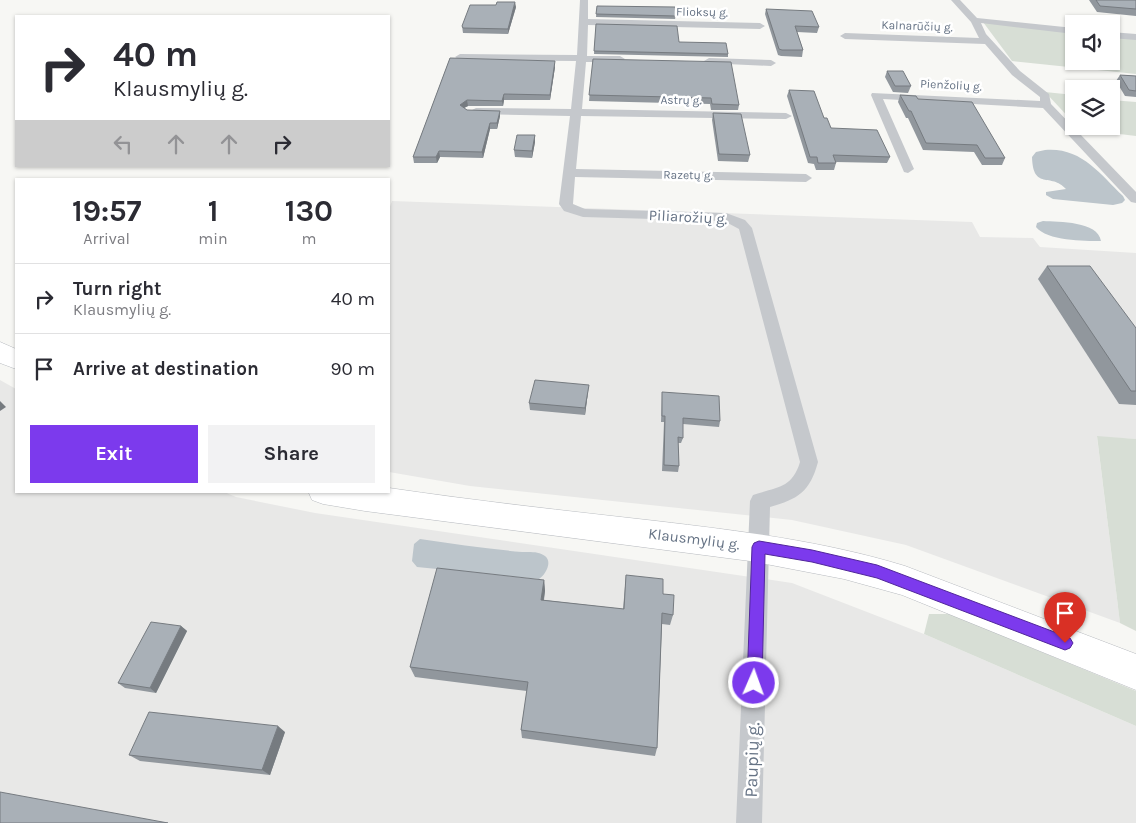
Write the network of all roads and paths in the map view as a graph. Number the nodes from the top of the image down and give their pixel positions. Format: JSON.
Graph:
{"nodes":[{"id":1,"x":584,"y":0,"type":"edge"},
{"id":2,"x":955,"y":0,"type":"edge"},
{"id":3,"x":974,"y":20,"type":"junction"},
{"id":4,"x":584,"y":22,"type":"junction"},
{"id":5,"x":760,"y":26,"type":"dead end"},
{"id":6,"x":1065,"y":30,"type":"edge"},
{"id":7,"x":845,"y":36,"type":"dead end"},
{"id":8,"x":1120,"y":36,"type":"edge"},
{"id":9,"x":1136,"y":37,"type":"edge"},
{"id":10,"x":988,"y":41,"type":"junction"},
{"id":11,"x":460,"y":57,"type":"edge"},
{"id":12,"x":581,"y":58,"type":"junction"},
{"id":13,"x":631,"y":60,"type":"edge"},
{"id":14,"x":701,"y":61,"type":"edge"},
{"id":15,"x":770,"y":63,"type":"dead end"},
{"id":16,"x":1046,"y":105,"type":"junction"},
{"id":17,"x":468,"y":111,"type":"edge"},
{"id":18,"x":577,"y":112,"type":"junction"},
{"id":19,"x":786,"y":116,"type":"dead end"},
{"id":20,"x":908,"y":169,"type":"dead end"},
{"id":21,"x":569,"y":173,"type":"junction"},
{"id":22,"x":806,"y":178,"type":"dead end"},
{"id":23,"x":1119,"y":181,"type":"junction"},
{"id":24,"x":1136,"y":183,"type":"edge"},
{"id":25,"x":1136,"y":199,"type":"edge"},
{"id":26,"x":0,"y":351,"type":"edge"},
{"id":27,"x":15,"y":359,"type":"edge"},
{"id":28,"x":337,"y":493,"type":"edge"},
{"id":29,"x":759,"y":547,"type":"junction"},
{"id":30,"x":1136,"y":672,"type":"edge"},
{"id":31,"x":750,"y":823,"type":"edge"}],
"edges":[{"from":1,"to":4,"type":"street","name":"Piliarožių g."},
{"from":2,"to":3,"type":"street"},
{"from":3,"to":6,"type":"street"},
{"from":3,"to":10,"type":"street"},
{"from":4,"to":5,"type":"street","name":"Flioksų g."},
{"from":4,"to":12,"type":"street","name":"Piliarožių g."},
{"from":7,"to":10,"type":"street","name":"Kalnarūčių g."},
{"from":8,"to":9,"type":"street"},
{"from":10,"to":16,"type":"street"},
{"from":11,"to":12,"type":"street"},
{"from":12,"to":13,"type":"street"},
{"from":12,"to":18,"type":"street","name":"Piliarožių g."},
{"from":14,"to":15,"type":"street"},
{"from":16,"to":20,"type":"street","name":"Pienžolių g."},
{"from":16,"to":23,"type":"street"},
{"from":17,"to":18,"type":"street","name":"Astrų g."},
{"from":18,"to":19,"type":"street","name":"Astrų g."},
{"from":18,"to":21,"type":"street","name":"Piliarožių g."},
{"from":21,"to":22,"type":"street","name":"Razetų g."},
{"from":21,"to":29,"type":"street","name":"Piliarožių g."},
{"from":23,"to":24,"type":"street"},
{"from":23,"to":25,"type":"street"},
{"from":26,"to":27,"type":"main road"},
{"from":28,"to":29,"type":"main road","name":"Klausmylių g."},
{"from":29,"to":30,"type":"main road","name":"Klausmylių g."},
{"from":29,"to":31,"type":"street","name":"Paupių g."}]}
